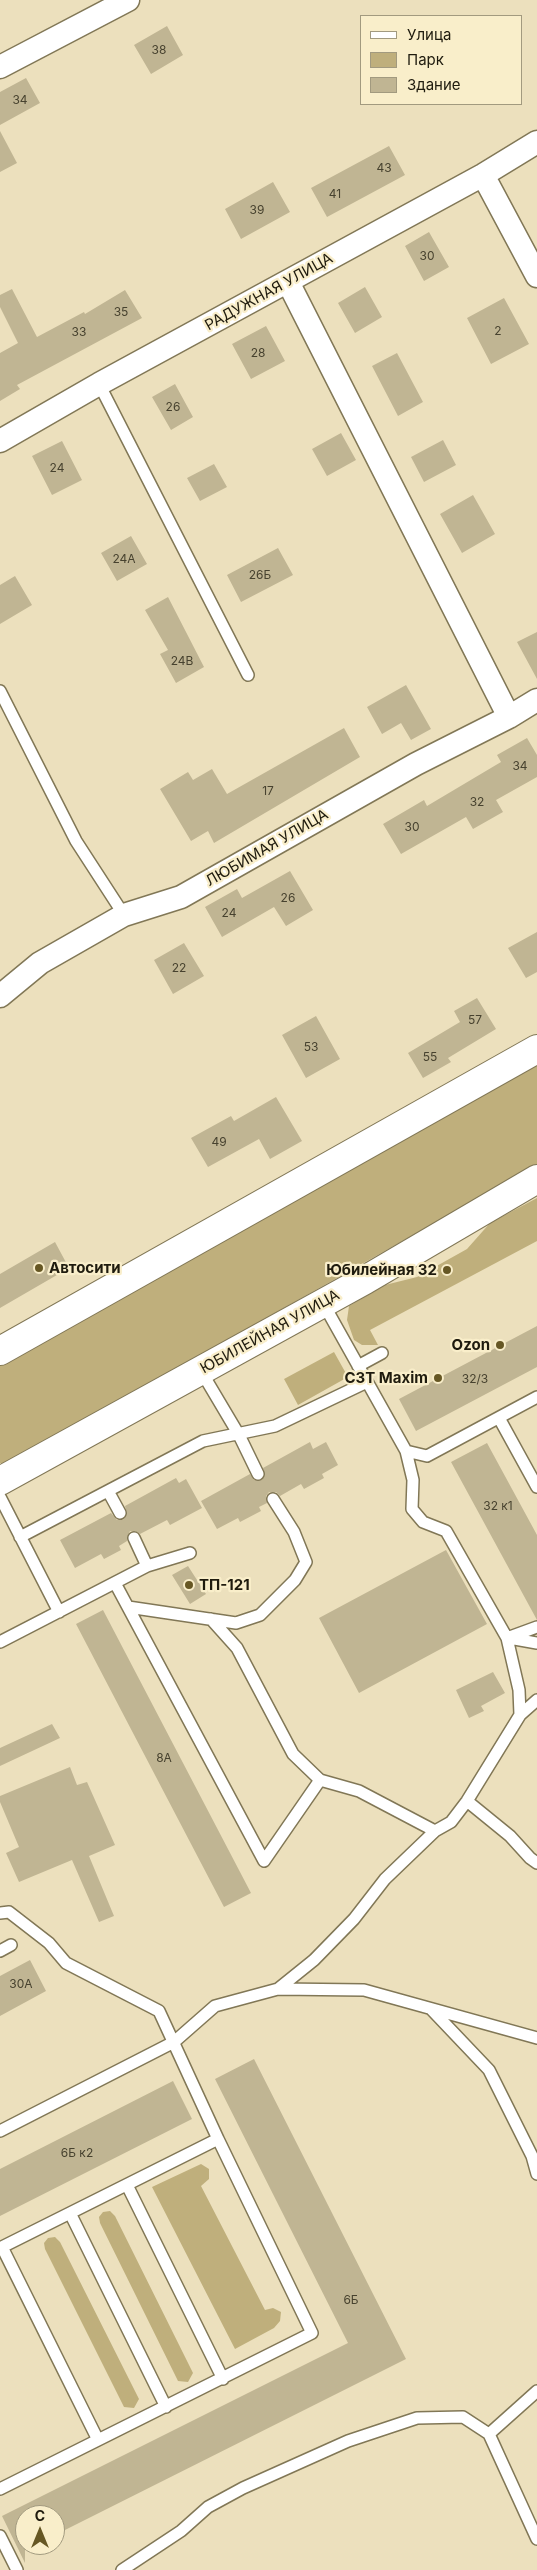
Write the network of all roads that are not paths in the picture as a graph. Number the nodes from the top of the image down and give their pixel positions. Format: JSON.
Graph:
{"nodes":[{"id":1,"x":128,"y":0,"type":"edge"},
{"id":2,"x":0,"y":67,"type":"edge"},
{"id":3,"x":537,"y":142,"type":"edge"},
{"id":4,"x":483,"y":175,"type":"junction"},
{"id":5,"x":537,"y":276,"type":"edge"},
{"id":6,"x":288,"y":282,"type":"junction"},
{"id":7,"x":99,"y":384,"type":"junction"},
{"id":8,"x":0,"y":441,"type":"edge"},
{"id":9,"x":248,"y":675,"type":"dead end"},
{"id":10,"x":0,"y":691,"type":"edge"},
{"id":11,"x":537,"y":700,"type":"edge"},
{"id":12,"x":509,"y":717,"type":"junction"},
{"id":13,"x":124,"y":915,"type":"junction"},
{"id":14,"x":0,"y":996,"type":"edge"},
{"id":15,"x":537,"y":1049,"type":"edge"},
{"id":16,"x":537,"y":1179,"type":"edge"},
{"id":17,"x":323,"y":1303,"type":"junction"},
{"id":18,"x":0,"y":1351,"type":"edge"},
{"id":19,"x":382,"y":1353,"type":"dead end"},
{"id":20,"x":358,"y":1366,"type":"junction"},
{"id":21,"x":200,"y":1370,"type":"junction"},
{"id":22,"x":367,"y":1382,"type":"junction"},
{"id":23,"x":537,"y":1397,"type":"edge"},
{"id":24,"x":499,"y":1418,"type":"junction"},
{"id":25,"x":239,"y":1435,"type":"junction"},
{"id":26,"x":406,"y":1451,"type":"junction"},
{"id":27,"x":258,"y":1474,"type":"dead end"},
{"id":28,"x":0,"y":1481,"type":"edge"},
{"id":29,"x":537,"y":1487,"type":"edge"},
{"id":30,"x":108,"y":1491,"type":"junction"},
{"id":31,"x":0,"y":1497,"type":"edge"},
{"id":32,"x":272,"y":1500,"type":"dead end"},
{"id":33,"x":120,"y":1513,"type":"dead end"},
{"id":34,"x":20,"y":1537,"type":"junction"},
{"id":35,"x":134,"y":1538,"type":"dead end"},
{"id":36,"x":190,"y":1553,"type":"dead end"},
{"id":37,"x":147,"y":1566,"type":"junction"},
{"id":38,"x":115,"y":1583,"type":"junction"},
{"id":39,"x":128,"y":1607,"type":"junction"},
{"id":40,"x":59,"y":1612,"type":"junction"},
{"id":41,"x":211,"y":1619,"type":"junction"},
{"id":42,"x":537,"y":1627,"type":"edge"},
{"id":43,"x":507,"y":1638,"type":"junction"},
{"id":44,"x":0,"y":1642,"type":"edge"},
{"id":45,"x":537,"y":1643,"type":"edge"},
{"id":46,"x":537,"y":1700,"type":"edge"},
{"id":47,"x":520,"y":1715,"type":"junction"},
{"id":48,"x":320,"y":1780,"type":"junction"},
{"id":49,"x":467,"y":1801,"type":"junction"},
{"id":50,"x":435,"y":1830,"type":"junction"},
{"id":51,"x":537,"y":1863,"type":"edge"},
{"id":52,"x":0,"y":1913,"type":"edge"},
{"id":53,"x":12,"y":1945,"type":"dead end"},
{"id":54,"x":0,"y":1951,"type":"edge"},
{"id":55,"x":278,"y":1989,"type":"junction"},
{"id":56,"x":431,"y":2009,"type":"junction"},
{"id":57,"x":537,"y":2038,"type":"edge"},
{"id":58,"x":174,"y":2042,"type":"junction"},
{"id":59,"x":0,"y":2131,"type":"edge"},
{"id":60,"x":218,"y":2139,"type":"junction"},
{"id":61,"x":537,"y":2174,"type":"edge"},
{"id":62,"x":127,"y":2185,"type":"junction"},
{"id":63,"x":70,"y":2213,"type":"junction"},
{"id":64,"x":1,"y":2248,"type":"edge"},
{"id":65,"x":223,"y":2379,"type":"junction"},
{"id":66,"x":537,"y":2391,"type":"edge"},
{"id":67,"x":166,"y":2407,"type":"junction"},
{"id":68,"x":489,"y":2434,"type":"junction"},
{"id":69,"x":98,"y":2440,"type":"junction"},
{"id":70,"x":0,"y":2489,"type":"edge"},
{"id":71,"x":0,"y":2536,"type":"edge"},
{"id":72,"x":537,"y":2539,"type":"edge"},
{"id":73,"x":17,"y":2570,"type":"edge"},
{"id":74,"x":122,"y":2570,"type":"edge"}],
"edges":[{"from":1,"to":2,"type":"street"},
{"from":3,"to":4,"type":"street","name":"РАДУЖНАЯ УЛИЦА"},
{"from":4,"to":5,"type":"street"},
{"from":4,"to":6,"type":"street","name":"РАДУЖНАЯ УЛИЦА"},
{"from":6,"to":7,"type":"street","name":"РАДУЖНАЯ УЛИЦА"},
{"from":6,"to":12,"type":"street"},
{"from":7,"to":8,"type":"street","name":"РАДУЖНАЯ УЛИЦА"},
{"from":7,"to":9,"type":"lane"},
{"from":10,"to":13,"type":"lane"},
{"from":11,"to":12,"type":"street","name":"ЛЮБИМАЯ УЛИЦА"},
{"from":12,"to":13,"type":"street","name":"ЛЮБИМАЯ УЛИЦА"},
{"from":13,"to":14,"type":"street","name":"ЛЮБИМАЯ УЛИЦА"},
{"from":15,"to":18,"type":"main road"},
{"from":16,"to":17,"type":"main road","name":"ЮБИЛЕЙНАЯ УЛИЦА"},
{"from":17,"to":20,"type":"lane"},
{"from":17,"to":21,"type":"main road","name":"ЮБИЛЕЙНАЯ УЛИЦА"},
{"from":19,"to":20,"type":"lane"},
{"from":20,"to":22,"type":"lane"},
{"from":21,"to":25,"type":"lane"},
{"from":21,"to":28,"type":"main road","name":"ЮБИЛЕЙНАЯ УЛИЦА"},
{"from":22,"to":25,"type":"lane"},
{"from":22,"to":26,"type":"lane"},
{"from":23,"to":24,"type":"lane"},
{"from":24,"to":26,"type":"lane"},
{"from":24,"to":29,"type":"lane"},
{"from":25,"to":27,"type":"lane"},
{"from":25,"to":30,"type":"lane"},
{"from":26,"to":43,"type":"lane"},
{"from":30,"to":33,"type":"lane"},
{"from":30,"to":34,"type":"lane"},
{"from":31,"to":34,"type":"lane"},
{"from":32,"to":41,"type":"lane"},
{"from":34,"to":40,"type":"lane"},
{"from":35,"to":37,"type":"lane"},
{"from":36,"to":37,"type":"lane"},
{"from":37,"to":38,"type":"lane"},
{"from":38,"to":39,"type":"lane"},
{"from":38,"to":40,"type":"lane"},
{"from":39,"to":41,"type":"lane"},
{"from":39,"to":48,"type":"lane"},
{"from":40,"to":44,"type":"lane"},
{"from":41,"to":48,"type":"lane"},
{"from":42,"to":43,"type":"lane"},
{"from":43,"to":45,"type":"lane"},
{"from":43,"to":47,"type":"lane"},
{"from":46,"to":47,"type":"lane"},
{"from":47,"to":49,"type":"lane"},
{"from":48,"to":50,"type":"lane"},
{"from":49,"to":50,"type":"lane"},
{"from":49,"to":51,"type":"lane"},
{"from":50,"to":55,"type":"lane"},
{"from":52,"to":58,"type":"lane"},
{"from":53,"to":54,"type":"lane"},
{"from":55,"to":56,"type":"lane"},
{"from":55,"to":58,"type":"lane"},
{"from":56,"to":57,"type":"lane"},
{"from":56,"to":61,"type":"lane"},
{"from":58,"to":59,"type":"lane"},
{"from":58,"to":60,"type":"lane"},
{"from":60,"to":62,"type":"lane"},
{"from":60,"to":65,"type":"lane"},
{"from":62,"to":63,"type":"lane"},
{"from":62,"to":65,"type":"lane"},
{"from":63,"to":64,"type":"lane"},
{"from":63,"to":67,"type":"lane"},
{"from":64,"to":69,"type":"lane"},
{"from":65,"to":67,"type":"lane"},
{"from":66,"to":68,"type":"lane"},
{"from":67,"to":69,"type":"lane"},
{"from":68,"to":72,"type":"lane"},
{"from":68,"to":74,"type":"lane"},
{"from":69,"to":70,"type":"lane"},
{"from":71,"to":73,"type":"lane"}]}
